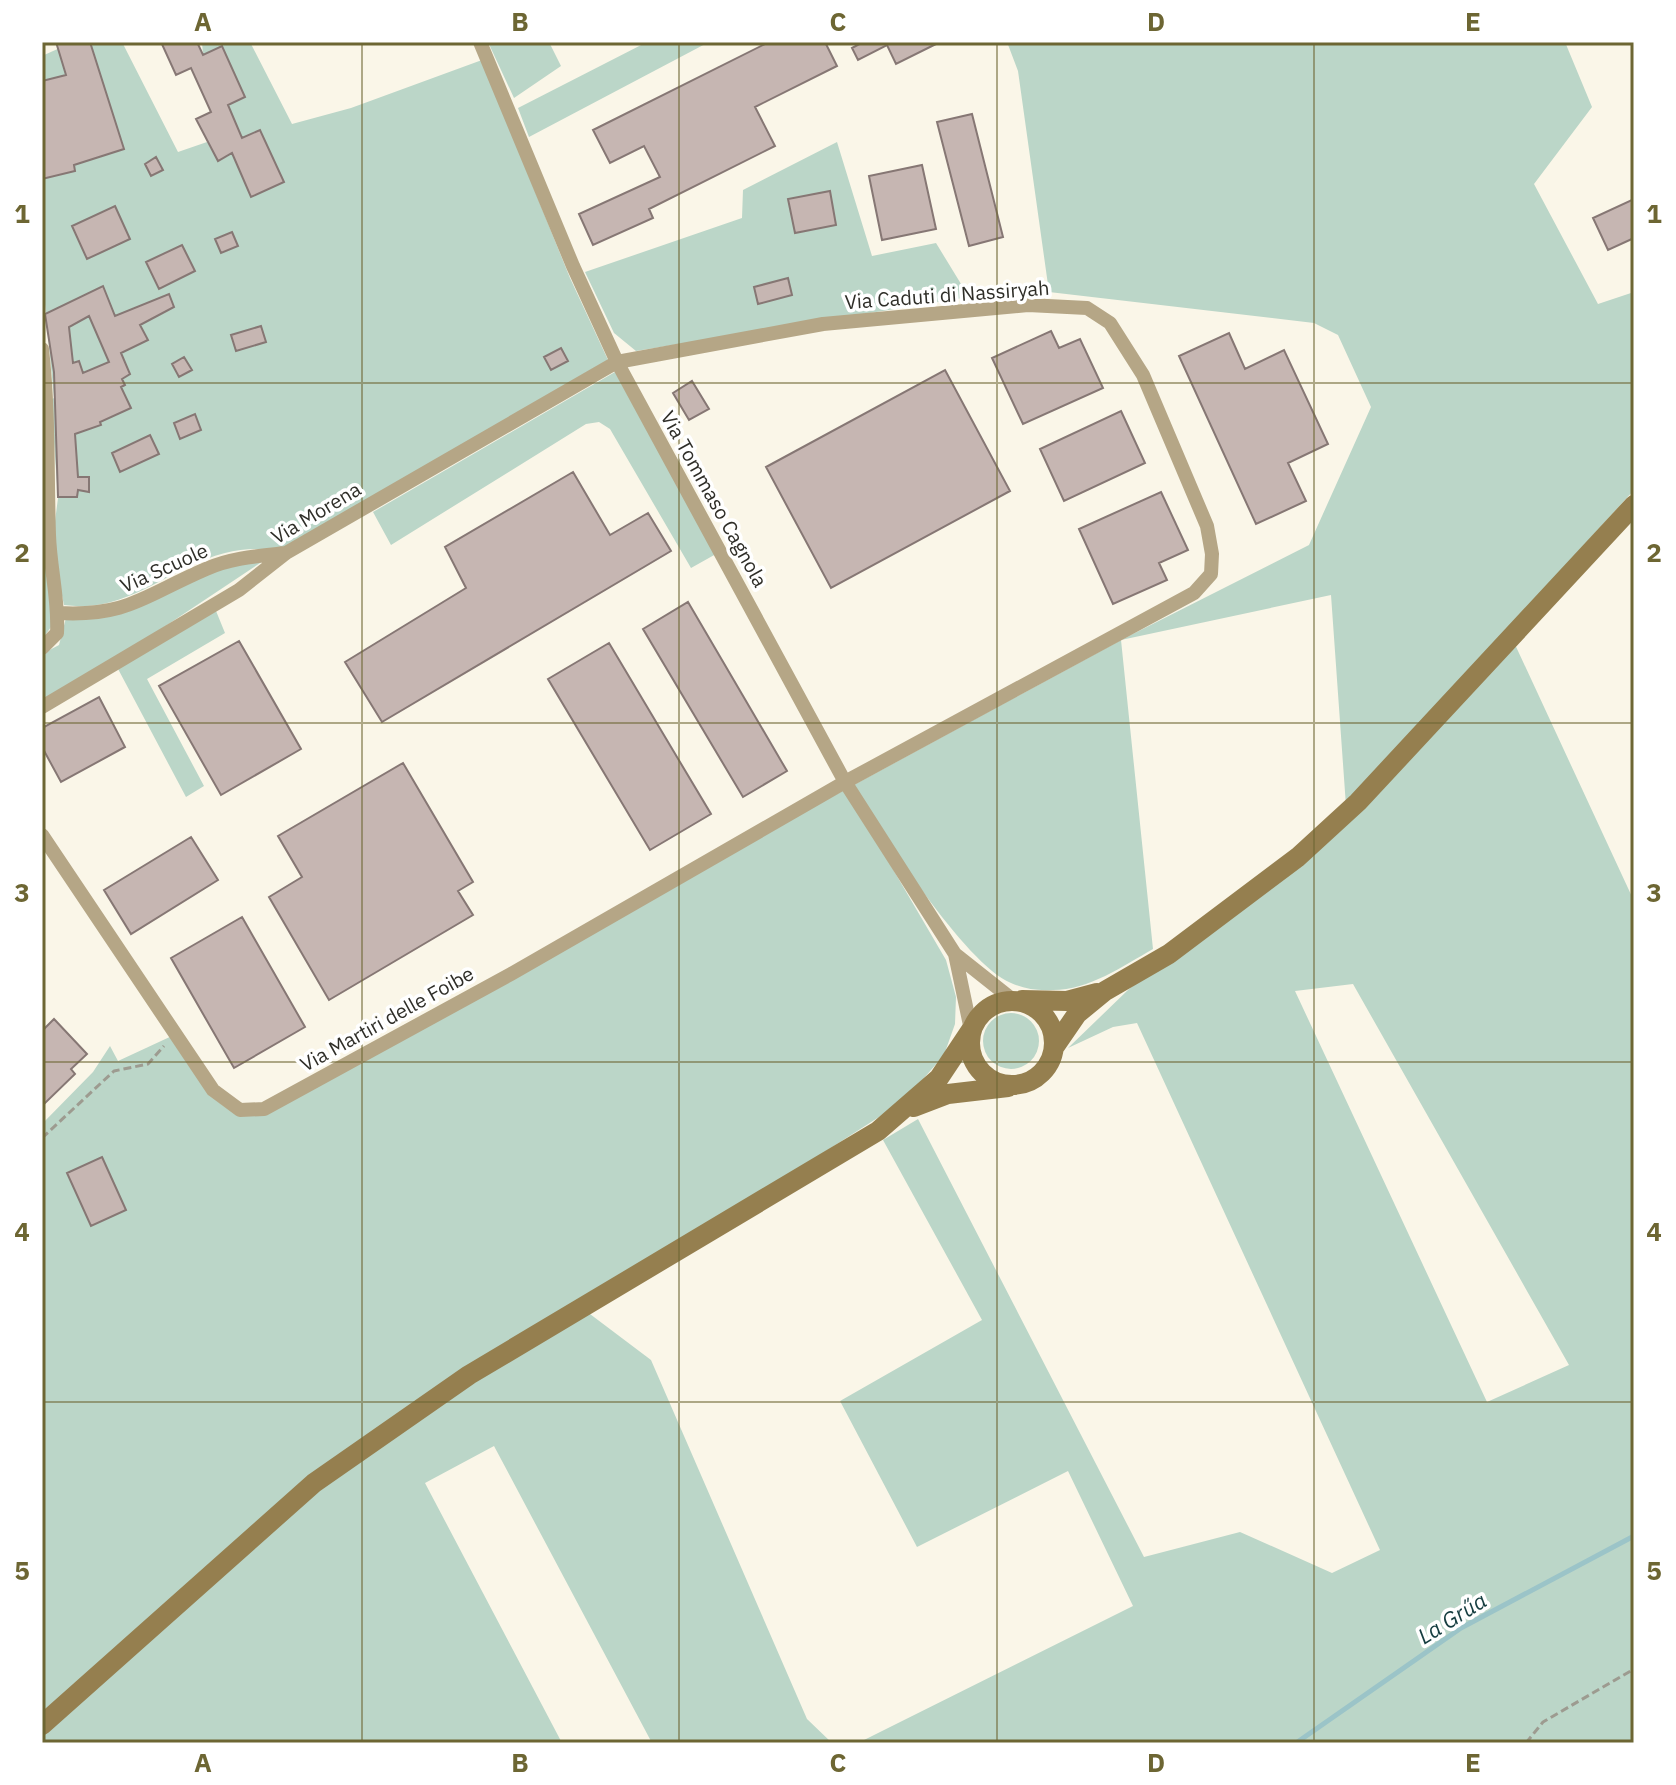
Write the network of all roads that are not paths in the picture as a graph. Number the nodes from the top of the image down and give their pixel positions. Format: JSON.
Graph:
{"nodes":[{"id":1,"x":480,"y":42,"type":"edge"},
{"id":2,"x":42,"y":349,"type":"edge"},
{"id":3,"x":617,"y":362,"type":"junction"},
{"id":4,"x":1634,"y":505,"type":"edge"},
{"id":5,"x":286,"y":553,"type":"junction"},
{"id":6,"x":58,"y":613,"type":"junction"},
{"id":7,"x":42,"y":648,"type":"edge"},
{"id":8,"x":42,"y":707,"type":"edge"},
{"id":9,"x":845,"y":782,"type":"junction"},
{"id":10,"x":42,"y":835,"type":"edge"},
{"id":11,"x":955,"y":954,"type":"junction"},
{"id":12,"x":1105,"y":991,"type":"junction"},
{"id":13,"x":1013,"y":1000,"type":"junction"},
{"id":14,"x":971,"y":1030,"type":"junction"},
{"id":15,"x":1055,"y":1046,"type":"junction"},
{"id":16,"x":1013,"y":1086,"type":"junction"},
{"id":17,"x":907,"y":1110,"type":"junction"},
{"id":18,"x":42,"y":1725,"type":"edge"}],
"edges":[{"from":1,"to":3,"type":"street","name":"Via Tommaso Cagnola"},
{"from":2,"to":6,"type":"street"},
{"from":3,"to":5,"type":"street","name":"Via Morena"},
{"from":3,"to":9,"type":"street","name":"Via Tommaso Cagnola"},
{"from":3,"to":9,"type":"street","name":"Via Caduti di Nassiryah"},
{"from":4,"to":12,"type":"main road"},
{"from":5,"to":6,"type":"street","name":"Via Scuole"},
{"from":5,"to":8,"type":"street","name":"Via Morena"},
{"from":6,"to":7,"type":"street"},
{"from":9,"to":10,"type":"street","name":"Via Martiri delle Foibe"},
{"from":9,"to":11,"type":"street","name":"Via Tommaso Cagnola"},
{"from":11,"to":13,"type":"street","name":"Via Tommaso Cagnola"},
{"from":11,"to":14,"type":"street","name":"Via Tommaso Cagnola"},
{"from":12,"to":13,"type":"main road"},
{"from":12,"to":15,"type":"main road"},
{"from":13,"to":14,"type":"main road"},
{"from":13,"to":15,"type":"main road"},
{"from":14,"to":16,"type":"main road"},
{"from":14,"to":17,"type":"main road"},
{"from":15,"to":16,"type":"main road"},
{"from":16,"to":17,"type":"main road"},
{"from":17,"to":18,"type":"main road"}]}
